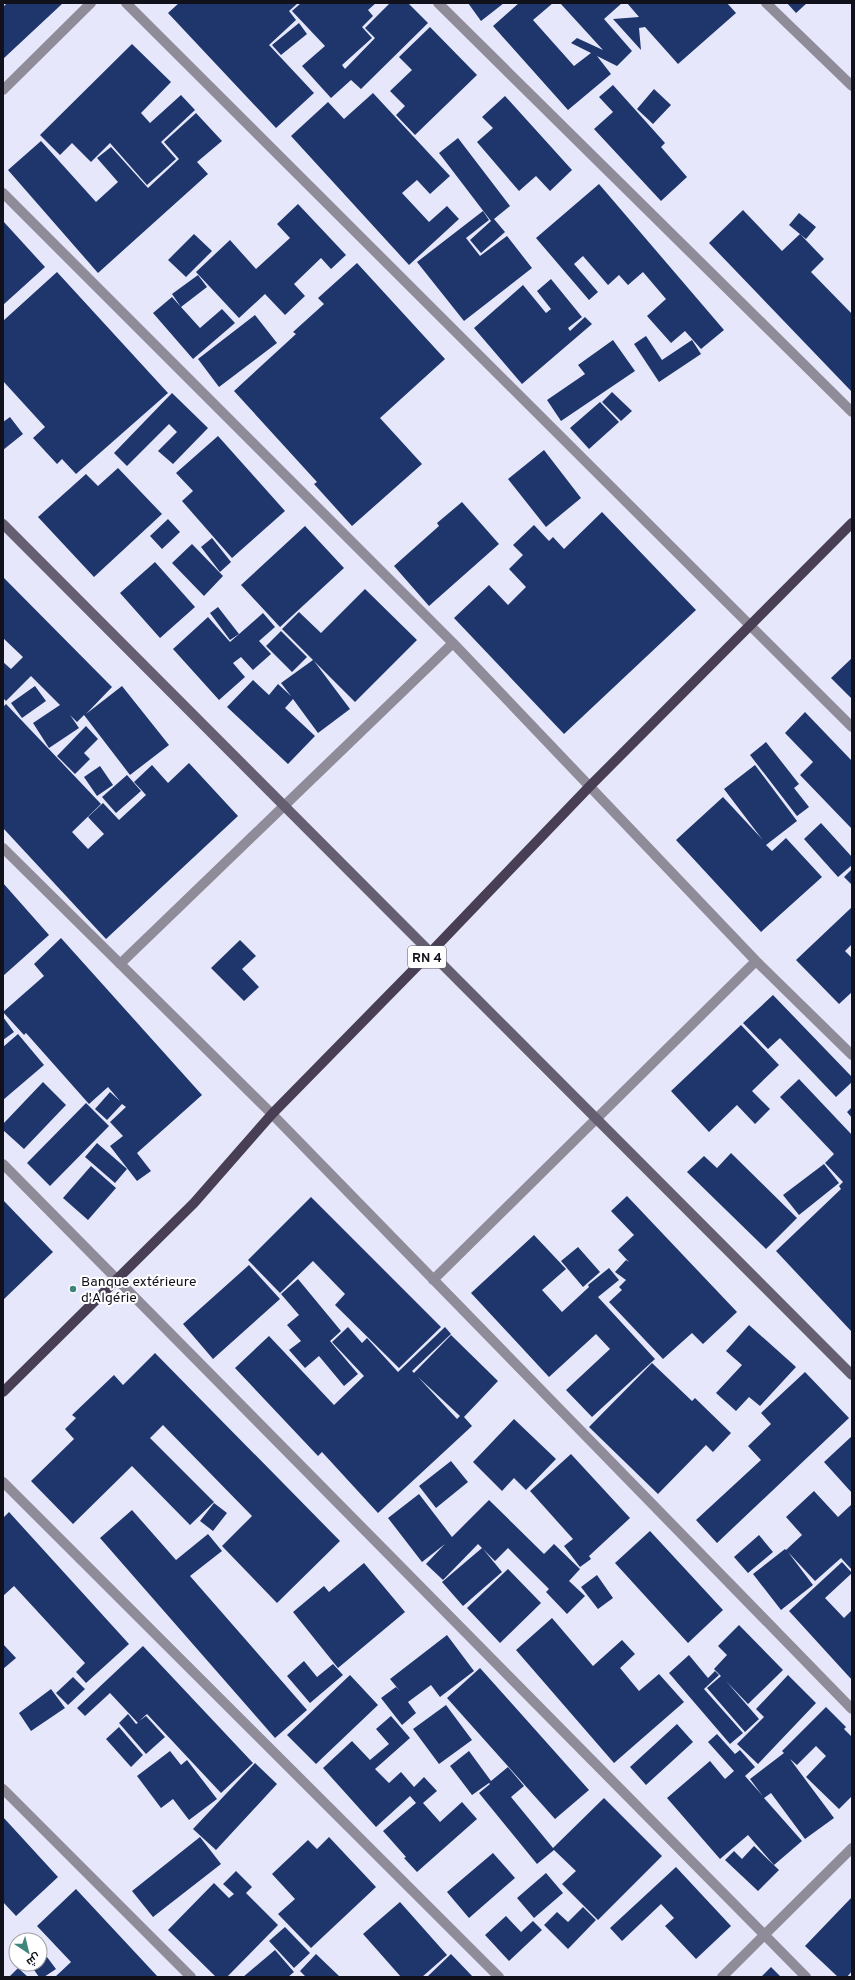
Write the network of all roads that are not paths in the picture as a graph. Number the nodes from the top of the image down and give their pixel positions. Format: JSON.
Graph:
{"nodes":[{"id":1,"x":91,"y":3,"type":"edge"},
{"id":2,"x":126,"y":3,"type":"edge"},
{"id":3,"x":438,"y":3,"type":"edge"},
{"id":4,"x":766,"y":3,"type":"edge"},
{"id":5,"x":852,"y":86,"type":"edge"},
{"id":6,"x":3,"y":90,"type":"edge"},
{"id":7,"x":3,"y":194,"type":"edge"},
{"id":8,"x":852,"y":412,"type":"edge"},
{"id":9,"x":852,"y":523,"type":"edge"},
{"id":10,"x":3,"y":524,"type":"edge"},
{"id":11,"x":750,"y":624,"type":"junction"},
{"id":12,"x":453,"y":643,"type":"junction"},
{"id":13,"x":852,"y":727,"type":"edge"},
{"id":14,"x":590,"y":786,"type":"junction"},
{"id":15,"x":284,"y":806,"type":"junction"},
{"id":16,"x":3,"y":848,"type":"edge"},
{"id":17,"x":430,"y":953,"type":"junction"},
{"id":18,"x":756,"y":960,"type":"junction"},
{"id":19,"x":120,"y":964,"type":"junction"},
{"id":20,"x":852,"y":1054,"type":"edge"},
{"id":21,"x":272,"y":1114,"type":"junction"},
{"id":22,"x":596,"y":1119,"type":"junction"},
{"id":23,"x":3,"y":1164,"type":"edge"},
{"id":24,"x":117,"y":1278,"type":"junction"},
{"id":25,"x":433,"y":1280,"type":"junction"},
{"id":26,"x":852,"y":1376,"type":"edge"},
{"id":27,"x":3,"y":1392,"type":"edge"},
{"id":28,"x":3,"y":1482,"type":"edge"},
{"id":29,"x":852,"y":1709,"type":"edge"},
{"id":30,"x":3,"y":1789,"type":"edge"},
{"id":31,"x":852,"y":1848,"type":"edge"},
{"id":32,"x":764,"y":1936,"type":"junction"},
{"id":33,"x":191,"y":1977,"type":"edge"},
{"id":34,"x":499,"y":1977,"type":"edge"},
{"id":35,"x":722,"y":1977,"type":"edge"},
{"id":36,"x":806,"y":1977,"type":"edge"}],
"edges":[{"from":1,"to":6,"type":"street"},
{"from":2,"to":11,"type":"street"},
{"from":3,"to":8,"type":"street"},
{"from":4,"to":5,"type":"street"},
{"from":7,"to":12,"type":"street"},
{"from":9,"to":11,"type":"main road","number":"RN 4"},
{"from":10,"to":15,"type":"street"},
{"from":11,"to":13,"type":"street"},
{"from":11,"to":14,"type":"main road","number":"RN 4"},
{"from":12,"to":14,"type":"street"},
{"from":12,"to":15,"type":"street"},
{"from":14,"to":17,"type":"main road","number":"RN 4"},
{"from":14,"to":18,"type":"street"},
{"from":15,"to":17,"type":"street"},
{"from":15,"to":19,"type":"street"},
{"from":16,"to":19,"type":"street"},
{"from":17,"to":21,"type":"main road","number":"RN 4"},
{"from":17,"to":22,"type":"street"},
{"from":18,"to":20,"type":"street"},
{"from":18,"to":22,"type":"street"},
{"from":19,"to":21,"type":"street"},
{"from":21,"to":24,"type":"main road","number":"RN 4"},
{"from":21,"to":25,"type":"street"},
{"from":22,"to":25,"type":"street"},
{"from":22,"to":26,"type":"street"},
{"from":23,"to":24,"type":"street"},
{"from":24,"to":27,"type":"main road","number":"RN 4"},
{"from":24,"to":32,"type":"street"},
{"from":25,"to":29,"type":"street"},
{"from":28,"to":34,"type":"street"},
{"from":30,"to":33,"type":"street"},
{"from":31,"to":32,"type":"street"},
{"from":32,"to":35,"type":"street"},
{"from":32,"to":36,"type":"street"}]}
